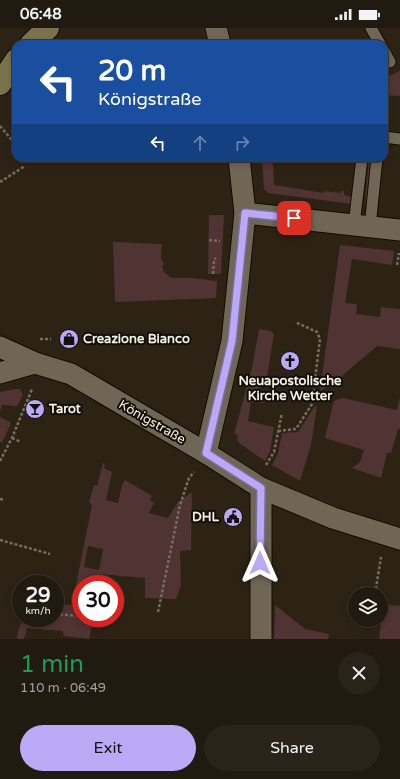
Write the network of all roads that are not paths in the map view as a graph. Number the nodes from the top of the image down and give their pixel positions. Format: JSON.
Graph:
{"nodes":[{"id":1,"x":216,"y":28,"type":"edge"},
{"id":2,"x":371,"y":28,"type":"edge"},
{"id":3,"x":219,"y":40,"type":"edge"},
{"id":4,"x":378,"y":40,"type":"edge"},
{"id":5,"x":388,"y":58,"type":"edge"},
{"id":6,"x":390,"y":62,"type":"dead end"},
{"id":7,"x":12,"y":66,"type":"edge"},
{"id":8,"x":0,"y":84,"type":"edge"},
{"id":9,"x":388,"y":138,"type":"edge"},
{"id":10,"x":400,"y":139,"type":"edge"},
{"id":11,"x":239,"y":162,"type":"edge"},
{"id":12,"x":362,"y":162,"type":"edge"},
{"id":13,"x":376,"y":162,"type":"edge"},
{"id":14,"x":245,"y":213,"type":"junction"},
{"id":15,"x":362,"y":226,"type":"junction"},
{"id":16,"x":400,"y":230,"type":"edge"},
{"id":17,"x":0,"y":347,"type":"edge"},
{"id":18,"x":35,"y":362,"type":"junction"},
{"id":19,"x":0,"y":373,"type":"edge"},
{"id":20,"x":206,"y":453,"type":"junction"},
{"id":21,"x":261,"y":488,"type":"junction"},
{"id":22,"x":400,"y":540,"type":"edge"},
{"id":23,"x":261,"y":639,"type":"edge"}],
"edges":[{"from":1,"to":3,"type":"street"},
{"from":2,"to":4,"type":"lane"},
{"from":5,"to":6,"type":"lane"},
{"from":7,"to":8,"type":"main road"},
{"from":9,"to":10,"type":"lane"},
{"from":11,"to":14,"type":"street"},
{"from":12,"to":15,"type":"lane"},
{"from":13,"to":15,"type":"lane"},
{"from":14,"to":15,"type":"street"},
{"from":14,"to":20,"type":"street"},
{"from":15,"to":16,"type":"street"},
{"from":17,"to":18,"type":"street","name":"Königstraße"},
{"from":18,"to":19,"type":"street"},
{"from":18,"to":20,"type":"street","name":"Königstraße"},
{"from":20,"to":21,"type":"street","name":"Königstraße"},
{"from":21,"to":22,"type":"street","name":"Königstraße"},
{"from":21,"to":23,"type":"street"}]}
